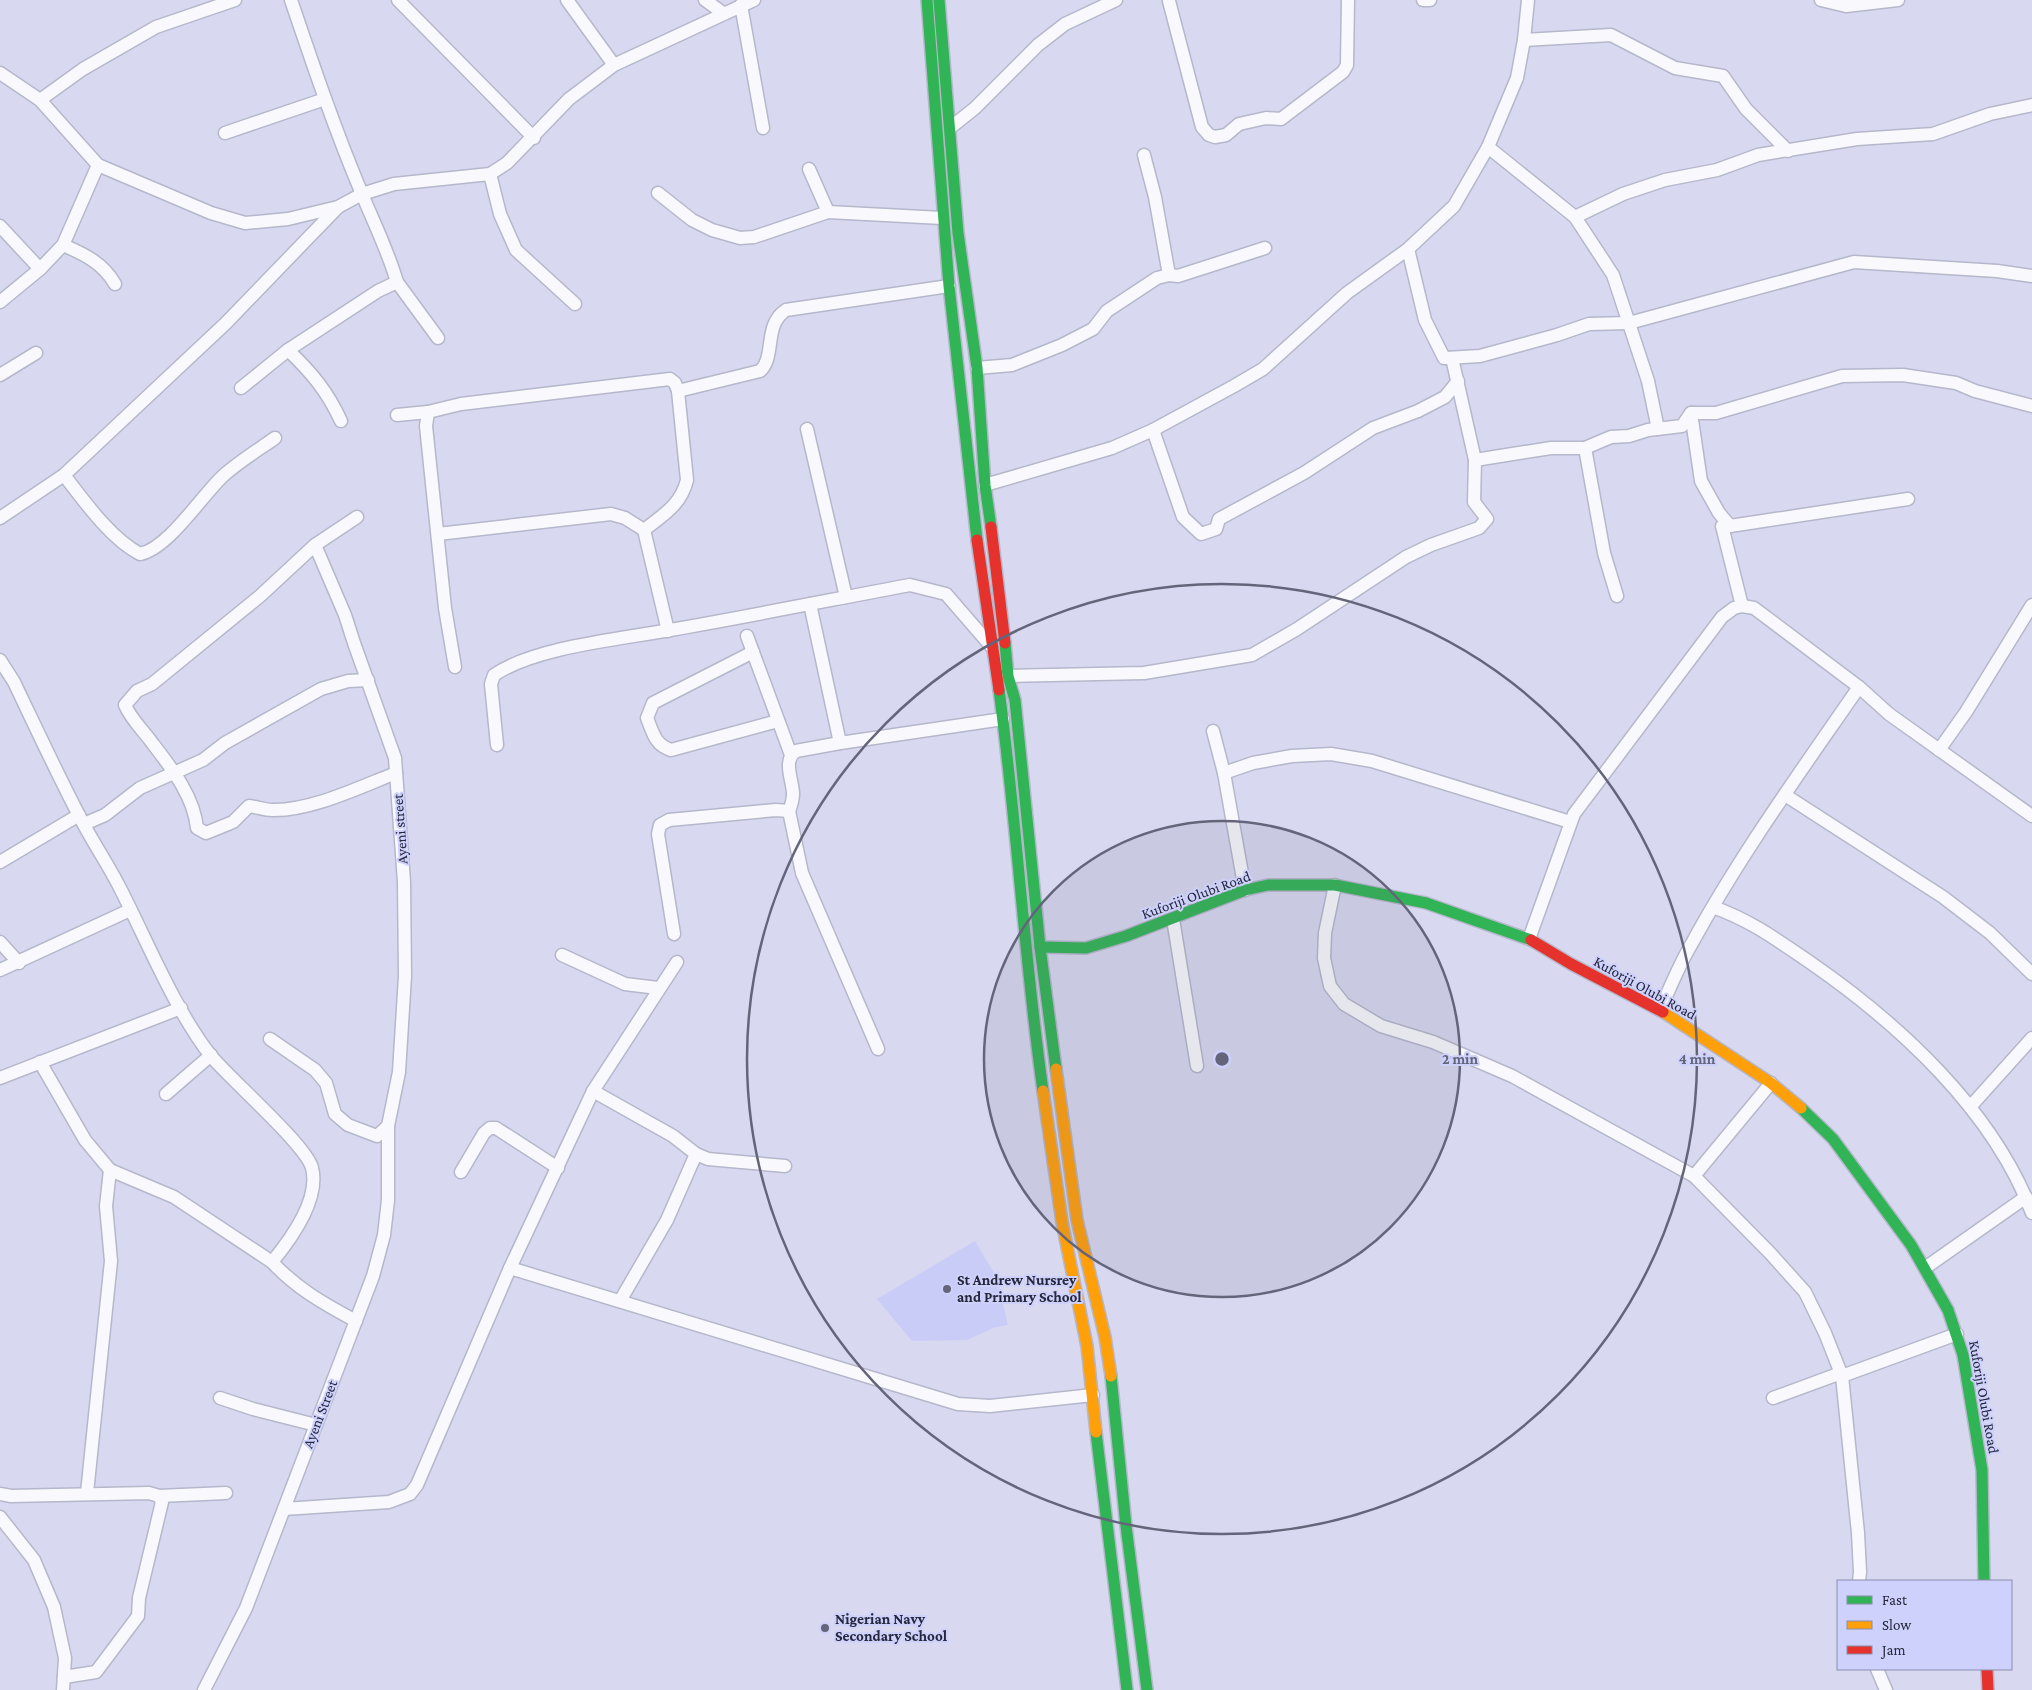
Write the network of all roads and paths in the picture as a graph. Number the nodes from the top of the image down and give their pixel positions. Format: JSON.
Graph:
{"nodes":[{"id":1,"x":235,"y":0,"type":"edge"},
{"id":2,"x":291,"y":0,"type":"edge"},
{"id":3,"x":400,"y":0,"type":"edge"},
{"id":4,"x":567,"y":0,"type":"edge"},
{"id":5,"x":705,"y":0,"type":"edge"},
{"id":6,"x":754,"y":0,"type":"edge"},
{"id":7,"x":927,"y":0,"type":"edge"},
{"id":8,"x":939,"y":0,"type":"edge"},
{"id":9,"x":1116,"y":0,"type":"edge"},
{"id":10,"x":1171,"y":0,"type":"edge"},
{"id":11,"x":1348,"y":0,"type":"edge"},
{"id":12,"x":1423,"y":0,"type":"edge"},
{"id":13,"x":1430,"y":0,"type":"edge"},
{"id":14,"x":1528,"y":0,"type":"edge"},
{"id":15,"x":1821,"y":0,"type":"edge"},
{"id":16,"x":1898,"y":0,"type":"edge"},
{"id":17,"x":741,"y":5,"type":"junction"},
{"id":18,"x":723,"y":13,"type":"junction"},
{"id":19,"x":1524,"y":40,"type":"junction"},
{"id":20,"x":614,"y":65,"type":"junction"},
{"id":21,"x":0,"y":72,"type":"edge"},
{"id":22,"x":325,"y":99,"type":"junction"},
{"id":23,"x":40,"y":100,"type":"junction"},
{"id":24,"x":2032,"y":105,"type":"edge"},
{"id":25,"x":763,"y":128,"type":"dead end"},
{"id":26,"x":950,"y":128,"type":"junction"},
{"id":27,"x":225,"y":133,"type":"dead end"},
{"id":28,"x":534,"y":138,"type":"junction"},
{"id":29,"x":1488,"y":147,"type":"junction"},
{"id":30,"x":1788,"y":151,"type":"junction"},
{"id":31,"x":1144,"y":155,"type":"dead end"},
{"id":32,"x":98,"y":165,"type":"junction"},
{"id":33,"x":809,"y":169,"type":"dead end"},
{"id":34,"x":490,"y":174,"type":"junction"},
{"id":35,"x":658,"y":193,"type":"dead end"},
{"id":36,"x":362,"y":194,"type":"junction"},
{"id":37,"x":338,"y":207,"type":"junction"},
{"id":38,"x":828,"y":212,"type":"junction"},
{"id":39,"x":1575,"y":217,"type":"junction"},
{"id":40,"x":942,"y":218,"type":"junction"},
{"id":41,"x":0,"y":226,"type":"edge"},
{"id":42,"x":63,"y":244,"type":"junction"},
{"id":43,"x":1265,"y":248,"type":"dead end"},
{"id":44,"x":1408,"y":249,"type":"junction"},
{"id":45,"x":40,"y":269,"type":"junction"},
{"id":46,"x":1169,"y":275,"type":"junction"},
{"id":47,"x":2032,"y":276,"type":"edge"},
{"id":48,"x":397,"y":282,"type":"junction"},
{"id":49,"x":114,"y":284,"type":"dead end"},
{"id":50,"x":949,"y":286,"type":"junction"},
{"id":51,"x":0,"y":302,"type":"edge"},
{"id":52,"x":575,"y":304,"type":"dead end"},
{"id":53,"x":1629,"y":323,"type":"junction"},
{"id":54,"x":438,"y":338,"type":"dead end"},
{"id":55,"x":288,"y":350,"type":"junction"},
{"id":56,"x":36,"y":353,"type":"dead end"},
{"id":57,"x":1444,"y":358,"type":"junction"},
{"id":58,"x":976,"y":368,"type":"junction"},
{"id":59,"x":0,"y":375,"type":"edge"},
{"id":60,"x":1458,"y":382,"type":"junction"},
{"id":61,"x":241,"y":388,"type":"dead end"},
{"id":62,"x":678,"y":391,"type":"junction"},
{"id":63,"x":2032,"y":406,"type":"edge"},
{"id":64,"x":428,"y":412,"type":"junction"},
{"id":65,"x":1690,"y":413,"type":"junction"},
{"id":66,"x":398,"y":415,"type":"dead end"},
{"id":67,"x":341,"y":421,"type":"dead end"},
{"id":68,"x":807,"y":429,"type":"dead end"},
{"id":69,"x":1658,"y":429,"type":"junction"},
{"id":70,"x":1153,"y":430,"type":"junction"},
{"id":71,"x":275,"y":438,"type":"dead end"},
{"id":72,"x":1585,"y":448,"type":"junction"},
{"id":73,"x":1475,"y":460,"type":"junction"},
{"id":74,"x":64,"y":475,"type":"junction"},
{"id":75,"x":985,"y":485,"type":"junction"},
{"id":76,"x":1908,"y":498,"type":"dead end"},
{"id":77,"x":1,"y":515,"type":"edge"},
{"id":78,"x":357,"y":517,"type":"dead end"},
{"id":79,"x":1730,"y":526,"type":"junction"},
{"id":80,"x":644,"y":530,"type":"junction"},
{"id":81,"x":438,"y":534,"type":"junction"},
{"id":82,"x":315,"y":545,"type":"junction"},
{"id":83,"x":1617,"y":596,"type":"dead end"},
{"id":84,"x":846,"y":597,"type":"junction"},
{"id":85,"x":810,"y":604,"type":"junction"},
{"id":86,"x":2032,"y":605,"type":"edge"},
{"id":87,"x":1742,"y":606,"type":"junction"},
{"id":88,"x":668,"y":631,"type":"junction"},
{"id":89,"x":746,"y":636,"type":"dead end"},
{"id":90,"x":991,"y":646,"type":"junction"},
{"id":91,"x":753,"y":652,"type":"junction"},
{"id":92,"x":0,"y":660,"type":"edge"},
{"id":93,"x":455,"y":667,"type":"dead end"},
{"id":94,"x":1008,"y":676,"type":"junction"},
{"id":95,"x":368,"y":680,"type":"junction"},
{"id":96,"x":1858,"y":687,"type":"junction"},
{"id":97,"x":1003,"y":720,"type":"junction"},
{"id":98,"x":778,"y":721,"type":"junction"},
{"id":99,"x":1213,"y":731,"type":"dead end"},
{"id":100,"x":840,"y":743,"type":"junction"},
{"id":101,"x":497,"y":745,"type":"dead end"},
{"id":102,"x":1939,"y":750,"type":"junction"},
{"id":103,"x":791,"y":755,"type":"junction"},
{"id":104,"x":172,"y":771,"type":"junction"},
{"id":105,"x":396,"y":773,"type":"junction"},
{"id":106,"x":1224,"y":773,"type":"junction"},
{"id":107,"x":1785,"y":795,"type":"junction"},
{"id":108,"x":1025,"y":799,"type":"junction"},
{"id":109,"x":1012,"y":800,"type":"junction"},
{"id":110,"x":789,"y":811,"type":"junction"},
{"id":111,"x":2032,"y":816,"type":"edge"},
{"id":112,"x":81,"y":819,"type":"junction"},
{"id":113,"x":1570,"y":822,"type":"junction"},
{"id":114,"x":0,"y":862,"type":"edge"},
{"id":115,"x":1335,"y":885,"type":"junction"},
{"id":116,"x":1245,"y":890,"type":"junction"},
{"id":117,"x":1713,"y":907,"type":"junction"},
{"id":118,"x":130,"y":910,"type":"junction"},
{"id":119,"x":1173,"y":919,"type":"junction"},
{"id":120,"x":674,"y":934,"type":"dead end"},
{"id":121,"x":1529,"y":938,"type":"junction"},
{"id":122,"x":0,"y":942,"type":"edge"},
{"id":123,"x":1040,"y":948,"type":"junction"},
{"id":124,"x":562,"y":955,"type":"dead end"},
{"id":125,"x":677,"y":962,"type":"dead end"},
{"id":126,"x":19,"y":963,"type":"junction"},
{"id":127,"x":0,"y":970,"type":"edge"},
{"id":128,"x":2032,"y":974,"type":"edge"},
{"id":129,"x":658,"y":988,"type":"junction"},
{"id":130,"x":181,"y":1008,"type":"junction"},
{"id":131,"x":1660,"y":1010,"type":"junction"},
{"id":132,"x":2032,"y":1038,"type":"edge"},
{"id":133,"x":270,"y":1039,"type":"dead end"},
{"id":134,"x":878,"y":1049,"type":"dead end"},
{"id":135,"x":211,"y":1055,"type":"junction"},
{"id":136,"x":40,"y":1062,"type":"junction"},
{"id":137,"x":1196,"y":1066,"type":"dead end"},
{"id":138,"x":0,"y":1078,"type":"edge"},
{"id":139,"x":1771,"y":1083,"type":"junction"},
{"id":140,"x":593,"y":1091,"type":"junction"},
{"id":141,"x":166,"y":1094,"type":"dead end"},
{"id":142,"x":1970,"y":1107,"type":"junction"},
{"id":143,"x":388,"y":1126,"type":"junction"},
{"id":144,"x":696,"y":1154,"type":"junction"},
{"id":145,"x":785,"y":1166,"type":"dead end"},
{"id":146,"x":558,"y":1168,"type":"junction"},
{"id":147,"x":110,"y":1170,"type":"junction"},
{"id":148,"x":461,"y":1172,"type":"dead end"},
{"id":149,"x":1694,"y":1176,"type":"junction"},
{"id":150,"x":2026,"y":1197,"type":"junction"},
{"id":151,"x":2032,"y":1213,"type":"edge"},
{"id":152,"x":1077,"y":1220,"type":"junction"},
{"id":153,"x":1062,"y":1222,"type":"junction"},
{"id":154,"x":272,"y":1262,"type":"junction"},
{"id":155,"x":510,"y":1268,"type":"junction"},
{"id":156,"x":1925,"y":1268,"type":"junction"},
{"id":157,"x":620,"y":1301,"type":"junction"},
{"id":158,"x":356,"y":1321,"type":"junction"},
{"id":159,"x":1957,"y":1334,"type":"junction"},
{"id":160,"x":1842,"y":1374,"type":"junction"},
{"id":161,"x":1094,"y":1395,"type":"junction"},
{"id":162,"x":220,"y":1398,"type":"dead end"},
{"id":163,"x":1773,"y":1398,"type":"dead end"},
{"id":164,"x":316,"y":1425,"type":"junction"},
{"id":165,"x":87,"y":1493,"type":"junction"},
{"id":166,"x":226,"y":1493,"type":"dead end"},
{"id":167,"x":0,"y":1494,"type":"edge"},
{"id":168,"x":159,"y":1496,"type":"junction"},
{"id":169,"x":284,"y":1509,"type":"junction"},
{"id":170,"x":0,"y":1517,"type":"edge"},
{"id":171,"x":1859,"y":1580,"type":"edge"},
{"id":172,"x":1984,"y":1580,"type":"edge"},
{"id":173,"x":1877,"y":1670,"type":"edge"},
{"id":174,"x":1987,"y":1670,"type":"edge"},
{"id":175,"x":64,"y":1684,"type":"edge"},
{"id":176,"x":204,"y":1690,"type":"edge"},
{"id":177,"x":1127,"y":1690,"type":"edge"},
{"id":178,"x":1147,"y":1690,"type":"edge"},
{"id":179,"x":1886,"y":1690,"type":"edge"},
{"id":180,"x":1988,"y":1690,"type":"edge"}],
"edges":[{"from":1,"to":23,"type":"street"},
{"from":2,"to":22,"type":"street"},
{"from":3,"to":28,"type":"street"},
{"from":4,"to":20,"type":"street"},
{"from":5,"to":18,"type":"street"},
{"from":6,"to":17,"type":"street"},
{"from":7,"to":40,"type":"main road"},
{"from":8,"to":26,"type":"main road"},
{"from":9,"to":26,"type":"street"},
{"from":10,"to":11,"type":"street"},
{"from":12,"to":13,"type":"street"},
{"from":14,"to":19,"type":"street"},
{"from":15,"to":16,"type":"street"},
{"from":17,"to":18,"type":"street"},
{"from":17,"to":25,"type":"street"},
{"from":18,"to":20,"type":"street"},
{"from":19,"to":29,"type":"street"},
{"from":19,"to":30,"type":"street"},
{"from":20,"to":28,"type":"street"},
{"from":21,"to":23,"type":"street"},
{"from":22,"to":27,"type":"street"},
{"from":22,"to":36,"type":"street"},
{"from":23,"to":32,"type":"street"},
{"from":24,"to":30,"type":"street"},
{"from":26,"to":58,"type":"main road"},
{"from":28,"to":34,"type":"street"},
{"from":29,"to":39,"type":"street"},
{"from":29,"to":44,"type":"street"},
{"from":30,"to":39,"type":"street"},
{"from":31,"to":46,"type":"street"},
{"from":32,"to":37,"type":"street"},
{"from":32,"to":42,"type":"street"},
{"from":33,"to":38,"type":"street"},
{"from":34,"to":36,"type":"street"},
{"from":34,"to":52,"type":"street"},
{"from":35,"to":38,"type":"street"},
{"from":36,"to":37,"type":"street"},
{"from":36,"to":48,"type":"street"},
{"from":37,"to":74,"type":"street"},
{"from":38,"to":40,"type":"street"},
{"from":39,"to":53,"type":"street"},
{"from":40,"to":50,"type":"main road"},
{"from":41,"to":45,"type":"street"},
{"from":42,"to":45,"type":"street"},
{"from":42,"to":49,"type":"street"},
{"from":43,"to":46,"type":"street"},
{"from":44,"to":57,"type":"street"},
{"from":44,"to":70,"type":"street"},
{"from":45,"to":51,"type":"street"},
{"from":46,"to":58,"type":"street"},
{"from":47,"to":53,"type":"street"},
{"from":48,"to":54,"type":"street"},
{"from":48,"to":55,"type":"street"},
{"from":50,"to":62,"type":"street"},
{"from":50,"to":90,"type":"main road"},
{"from":53,"to":57,"type":"street"},
{"from":53,"to":69,"type":"street"},
{"from":55,"to":61,"type":"street"},
{"from":55,"to":67,"type":"street"},
{"from":56,"to":59,"type":"street"},
{"from":57,"to":60,"type":"street"},
{"from":58,"to":75,"type":"main road"},
{"from":60,"to":70,"type":"street"},
{"from":60,"to":73,"type":"street"},
{"from":62,"to":64,"type":"street"},
{"from":62,"to":80,"type":"street"},
{"from":63,"to":65,"type":"street"},
{"from":64,"to":66,"type":"street"},
{"from":64,"to":81,"type":"street"},
{"from":65,"to":69,"type":"street"},
{"from":65,"to":79,"type":"street"},
{"from":68,"to":84,"type":"street"},
{"from":69,"to":72,"type":"street"},
{"from":70,"to":75,"type":"street"},
{"from":71,"to":74,"type":"street"},
{"from":72,"to":73,"type":"street"},
{"from":72,"to":83,"type":"street"},
{"from":73,"to":94,"type":"street"},
{"from":74,"to":77,"type":"street"},
{"from":75,"to":94,"type":"main road"},
{"from":76,"to":79,"type":"street"},
{"from":78,"to":82,"type":"street"},
{"from":79,"to":87,"type":"street"},
{"from":80,"to":81,"type":"street"},
{"from":80,"to":88,"type":"street"},
{"from":81,"to":93,"type":"street"},
{"from":82,"to":95,"type":"street","name":"Ayeni street"},
{"from":82,"to":104,"type":"street"},
{"from":84,"to":85,"type":"street"},
{"from":84,"to":90,"type":"street"},
{"from":85,"to":88,"type":"street"},
{"from":85,"to":100,"type":"street"},
{"from":86,"to":102,"type":"street"},
{"from":87,"to":96,"type":"street"},
{"from":87,"to":113,"type":"street"},
{"from":88,"to":101,"type":"street"},
{"from":89,"to":91,"type":"street"},
{"from":90,"to":97,"type":"main road"},
{"from":91,"to":98,"type":"street"},
{"from":91,"to":98,"type":"street"},
{"from":92,"to":112,"type":"street"},
{"from":94,"to":108,"type":"main road"},
{"from":95,"to":104,"type":"street"},
{"from":95,"to":105,"type":"street","name":"Ayeni street"},
{"from":96,"to":102,"type":"street"},
{"from":96,"to":107,"type":"street"},
{"from":97,"to":100,"type":"street"},
{"from":97,"to":109,"type":"main road"},
{"from":98,"to":103,"type":"street"},
{"from":99,"to":106,"type":"street"},
{"from":100,"to":103,"type":"street"},
{"from":102,"to":111,"type":"street"},
{"from":103,"to":110,"type":"street"},
{"from":104,"to":105,"type":"street"},
{"from":104,"to":112,"type":"street"},
{"from":105,"to":143,"type":"street","name":"Ayeni street"},
{"from":106,"to":113,"type":"street"},
{"from":106,"to":116,"type":"street"},
{"from":107,"to":117,"type":"street"},
{"from":107,"to":128,"type":"street"},
{"from":108,"to":109,"type":"main road"},
{"from":108,"to":123,"type":"main road"},
{"from":109,"to":153,"type":"main road"},
{"from":110,"to":120,"type":"street"},
{"from":110,"to":134,"type":"street"},
{"from":112,"to":114,"type":"street"},
{"from":112,"to":118,"type":"street"},
{"from":113,"to":121,"type":"street"},
{"from":115,"to":116,"type":"main road","name":"Kuforiji Olubi Road"},
{"from":115,"to":121,"type":"main road","name":"Kuforiji Olubi Road"},
{"from":115,"to":149,"type":"street"},
{"from":116,"to":119,"type":"main road","name":"Kuforiji Olubi Road"},
{"from":117,"to":131,"type":"street"},
{"from":117,"to":142,"type":"street"},
{"from":118,"to":126,"type":"street"},
{"from":118,"to":130,"type":"street"},
{"from":119,"to":123,"type":"main road","name":"Kuforiji Olubi Road"},
{"from":119,"to":137,"type":"street"},
{"from":121,"to":131,"type":"main road","name":"Kuforiji Olubi Road"},
{"from":122,"to":126,"type":"street"},
{"from":123,"to":152,"type":"main road"},
{"from":124,"to":129,"type":"street"},
{"from":125,"to":129,"type":"street"},
{"from":126,"to":127,"type":"street"},
{"from":129,"to":140,"type":"street"},
{"from":130,"to":135,"type":"street"},
{"from":130,"to":136,"type":"street"},
{"from":131,"to":139,"type":"main road","name":"Kuforiji Olubi Road"},
{"from":132,"to":142,"type":"street"},
{"from":133,"to":143,"type":"street"},
{"from":135,"to":141,"type":"street"},
{"from":135,"to":154,"type":"street"},
{"from":136,"to":138,"type":"street"},
{"from":136,"to":147,"type":"street"},
{"from":139,"to":149,"type":"street"},
{"from":139,"to":156,"type":"main road","name":"Kuforiji Olubi Road"},
{"from":140,"to":144,"type":"street"},
{"from":140,"to":146,"type":"street"},
{"from":142,"to":150,"type":"street"},
{"from":143,"to":158,"type":"street","name":"Ayeni Street"},
{"from":144,"to":145,"type":"street"},
{"from":144,"to":157,"type":"street"},
{"from":146,"to":148,"type":"street"},
{"from":146,"to":155,"type":"street"},
{"from":147,"to":154,"type":"street"},
{"from":147,"to":165,"type":"street"},
{"from":149,"to":160,"type":"street"},
{"from":150,"to":151,"type":"street"},
{"from":150,"to":156,"type":"street"},
{"from":152,"to":153,"type":"main road"},
{"from":152,"to":178,"type":"main road"},
{"from":153,"to":161,"type":"main road"},
{"from":154,"to":158,"type":"street"},
{"from":155,"to":157,"type":"street"},
{"from":155,"to":169,"type":"street"},
{"from":156,"to":159,"type":"main road","name":"Kuforiji Olubi Road"},
{"from":157,"to":161,"type":"street"},
{"from":158,"to":164,"type":"street","name":"Ayeni Street"},
{"from":159,"to":160,"type":"street"},
{"from":159,"to":172,"type":"main road","name":"Kuforiji Olubi Road"},
{"from":160,"to":163,"type":"street"},
{"from":160,"to":171,"type":"street"},
{"from":161,"to":177,"type":"main road"},
{"from":162,"to":164,"type":"street"},
{"from":164,"to":169,"type":"street","name":"Ayeni Street"},
{"from":165,"to":167,"type":"street"},
{"from":165,"to":168,"type":"street"},
{"from":166,"to":168,"type":"street"},
{"from":168,"to":175,"type":"street"},
{"from":169,"to":176,"type":"street","name":"Ayeni Street"},
{"from":170,"to":175,"type":"street"},
{"from":173,"to":179,"type":"street"},
{"from":174,"to":180,"type":"main road"}]}
